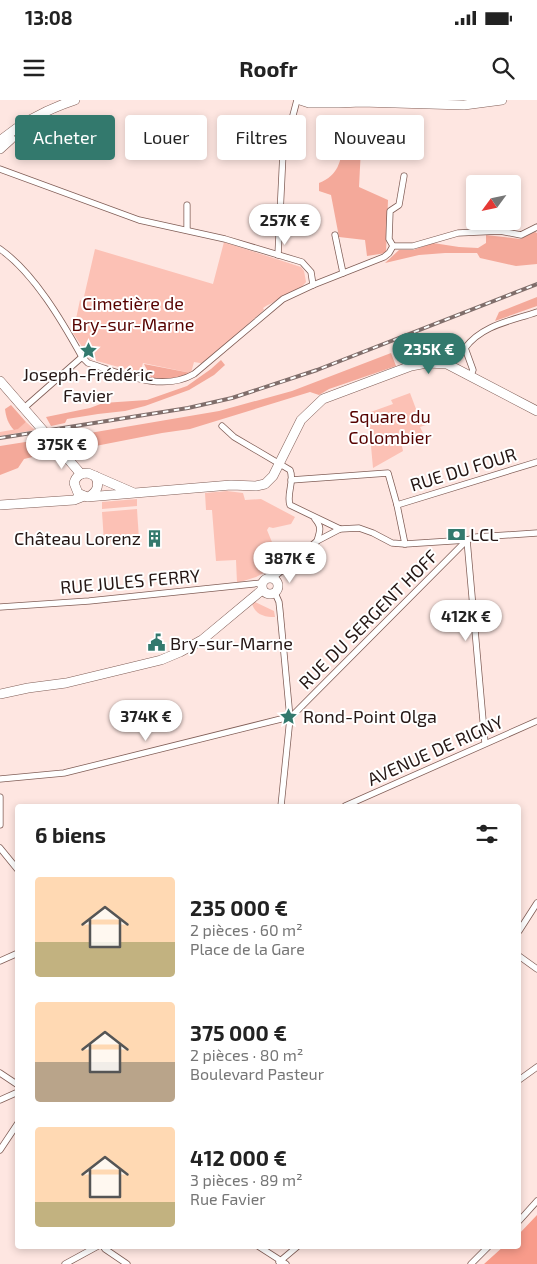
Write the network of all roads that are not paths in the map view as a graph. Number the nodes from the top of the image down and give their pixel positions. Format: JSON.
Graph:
{"nodes":[{"id":1,"x":75,"y":100,"type":"edge"},
{"id":2,"x":298,"y":100,"type":"edge"},
{"id":3,"x":502,"y":100,"type":"edge"},
{"id":4,"x":357,"y":101,"type":"edge"},
{"id":5,"x":325,"y":102,"type":"edge"},
{"id":6,"x":41,"y":115,"type":"edge"},
{"id":7,"x":15,"y":128,"type":"edge"},
{"id":8,"x":15,"y":136,"type":"edge"},
{"id":9,"x":0,"y":141,"type":"edge"},
{"id":10,"x":0,"y":150,"type":"edge"},
{"id":11,"x":0,"y":169,"type":"edge"},
{"id":12,"x":404,"y":176,"type":"dead end"},
{"id":13,"x":187,"y":205,"type":"dead end"},
{"id":14,"x":537,"y":227,"type":"edge"},
{"id":15,"x":187,"y":230,"type":"junction"},
{"id":16,"x":335,"y":235,"type":"dead end"},
{"id":17,"x":393,"y":246,"type":"junction"},
{"id":18,"x":0,"y":249,"type":"edge"},
{"id":19,"x":278,"y":255,"type":"junction"},
{"id":20,"x":343,"y":273,"type":"junction"},
{"id":21,"x":313,"y":285,"type":"junction"},
{"id":22,"x":537,"y":312,"type":"edge"},
{"id":23,"x":82,"y":357,"type":"junction"},
{"id":24,"x":471,"y":376,"type":"junction"},
{"id":25,"x":2,"y":386,"type":"edge"},
{"id":26,"x":24,"y":408,"type":"junction"},
{"id":27,"x":537,"y":411,"type":"edge"},
{"id":28,"x":222,"y":426,"type":"dead end"},
{"id":29,"x":537,"y":462,"type":"edge"},
{"id":30,"x":279,"y":463,"type":"junction"},
{"id":31,"x":81,"y":474,"type":"junction"},
{"id":32,"x":95,"y":476,"type":"junction"},
{"id":33,"x":291,"y":480,"type":"junction"},
{"id":34,"x":74,"y":488,"type":"junction"},
{"id":35,"x":134,"y":492,"type":"junction"},
{"id":36,"x":87,"y":496,"type":"junction"},
{"id":37,"x":61,"y":500,"type":"junction"},
{"id":38,"x":0,"y":505,"type":"edge"},
{"id":39,"x":397,"y":505,"type":"junction"},
{"id":40,"x":314,"y":517,"type":"junction"},
{"id":41,"x":340,"y":529,"type":"junction"},
{"id":42,"x":537,"y":532,"type":"edge"},
{"id":43,"x":317,"y":540,"type":"junction"},
{"id":44,"x":467,"y":540,"type":"junction"},
{"id":45,"x":405,"y":544,"type":"junction"},
{"id":46,"x":273,"y":578,"type":"junction"},
{"id":47,"x":262,"y":587,"type":"junction"},
{"id":48,"x":275,"y":593,"type":"junction"},
{"id":49,"x":0,"y":607,"type":"edge"},
{"id":50,"x":0,"y":694,"type":"edge"},
{"id":51,"x":290,"y":718,"type":"junction"},
{"id":52,"x":537,"y":721,"type":"edge"},
{"id":53,"x":485,"y":744,"type":"junction"},
{"id":54,"x":0,"y":779,"type":"edge"},
{"id":55,"x":0,"y":797,"type":"edge"},
{"id":56,"x":281,"y":804,"type":"edge"},
{"id":57,"x":350,"y":804,"type":"edge"},
{"id":58,"x":0,"y":825,"type":"edge"},
{"id":59,"x":0,"y":848,"type":"edge"},
{"id":60,"x":15,"y":866,"type":"edge"},
{"id":61,"x":537,"y":903,"type":"edge"},
{"id":62,"x":521,"y":927,"type":"edge"},
{"id":63,"x":15,"y":955,"type":"edge"},
{"id":64,"x":521,"y":957,"type":"edge"},
{"id":65,"x":0,"y":961,"type":"edge"},
{"id":66,"x":537,"y":968,"type":"edge"},
{"id":67,"x":537,"y":1067,"type":"edge"},
{"id":68,"x":0,"y":1073,"type":"edge"},
{"id":69,"x":521,"y":1079,"type":"edge"},
{"id":70,"x":15,"y":1083,"type":"edge"},
{"id":71,"x":15,"y":1093,"type":"edge"},
{"id":72,"x":0,"y":1100,"type":"edge"},
{"id":73,"x":15,"y":1128,"type":"edge"},
{"id":74,"x":0,"y":1150,"type":"edge"},
{"id":75,"x":537,"y":1201,"type":"edge"},
{"id":76,"x":521,"y":1219,"type":"edge"},
{"id":77,"x":92,"y":1249,"type":"edge"},
{"id":78,"x":105,"y":1249,"type":"edge"},
{"id":79,"x":262,"y":1249,"type":"edge"},
{"id":80,"x":295,"y":1249,"type":"edge"},
{"id":81,"x":486,"y":1249,"type":"edge"},
{"id":82,"x":281,"y":1263,"type":"edge"},
{"id":83,"x":65,"y":1264,"type":"edge"},
{"id":84,"x":127,"y":1264,"type":"edge"},
{"id":85,"x":471,"y":1264,"type":"edge"}],
"edges":[{"from":1,"to":6,"type":"main road"},
{"from":2,"to":5,"type":"main road"},
{"from":2,"to":19,"type":"street"},
{"from":3,"to":4,"type":"main road"},
{"from":4,"to":5,"type":"main road"},
{"from":7,"to":9,"type":"main road"},
{"from":8,"to":10,"type":"main road"},
{"from":11,"to":15,"type":"street"},
{"from":12,"to":17,"type":"street"},
{"from":13,"to":15,"type":"street"},
{"from":14,"to":17,"type":"street"},
{"from":15,"to":19,"type":"street"},
{"from":16,"to":20,"type":"street"},
{"from":17,"to":20,"type":"street"},
{"from":18,"to":23,"type":"street"},
{"from":19,"to":21,"type":"street"},
{"from":20,"to":21,"type":"street"},
{"from":21,"to":23,"type":"street"},
{"from":22,"to":24,"type":"street"},
{"from":23,"to":26,"type":"street"},
{"from":24,"to":27,"type":"main road"},
{"from":24,"to":30,"type":"main road"},
{"from":25,"to":26,"type":"main road"},
{"from":26,"to":31,"type":"main road"},
{"from":28,"to":30,"type":"street"},
{"from":29,"to":39,"type":"street","name":"RUE DU FOUR"},
{"from":30,"to":33,"type":"street"},
{"from":30,"to":35,"type":"main road"},
{"from":31,"to":32,"type":"main road"},
{"from":31,"to":34,"type":"main road"},
{"from":32,"to":35,"type":"main road"},
{"from":32,"to":36,"type":"main road"},
{"from":33,"to":39,"type":"street"},
{"from":33,"to":40,"type":"street"},
{"from":34,"to":36,"type":"main road"},
{"from":34,"to":37,"type":"main road"},
{"from":35,"to":36,"type":"main road"},
{"from":36,"to":37,"type":"main road"},
{"from":37,"to":38,"type":"main road"},
{"from":39,"to":45,"type":"street"},
{"from":40,"to":41,"type":"street"},
{"from":40,"to":43,"type":"street"},
{"from":41,"to":43,"type":"street"},
{"from":41,"to":45,"type":"street"},
{"from":42,"to":44,"type":"street"},
{"from":43,"to":46,"type":"street"},
{"from":44,"to":45,"type":"street"},
{"from":44,"to":51,"type":"street","name":"RUE DU SERGENT HOFF"},
{"from":44,"to":53,"type":"street"},
{"from":46,"to":47,"type":"main road"},
{"from":46,"to":48,"type":"main road"},
{"from":47,"to":48,"type":"main road"},
{"from":47,"to":49,"type":"street","name":"RUE JULES FERRY"},
{"from":47,"to":50,"type":"main road"},
{"from":48,"to":51,"type":"street"},
{"from":51,"to":54,"type":"street"},
{"from":51,"to":56,"type":"street"},
{"from":52,"to":53,"type":"street","name":"AVENUE DE RIGNY"},
{"from":53,"to":57,"type":"street","name":"AVENUE DE RIGNY"},
{"from":55,"to":58,"type":"street"},
{"from":59,"to":60,"type":"street"},
{"from":61,"to":62,"type":"street"},
{"from":63,"to":65,"type":"street"},
{"from":64,"to":66,"type":"street"},
{"from":67,"to":69,"type":"street"},
{"from":68,"to":70,"type":"street"},
{"from":71,"to":72,"type":"street"},
{"from":73,"to":74,"type":"street"},
{"from":75,"to":76,"type":"street"},
{"from":77,"to":83,"type":"street"},
{"from":78,"to":84,"type":"street"},
{"from":79,"to":82,"type":"street"},
{"from":80,"to":82,"type":"street"},
{"from":81,"to":85,"type":"street"}]}
